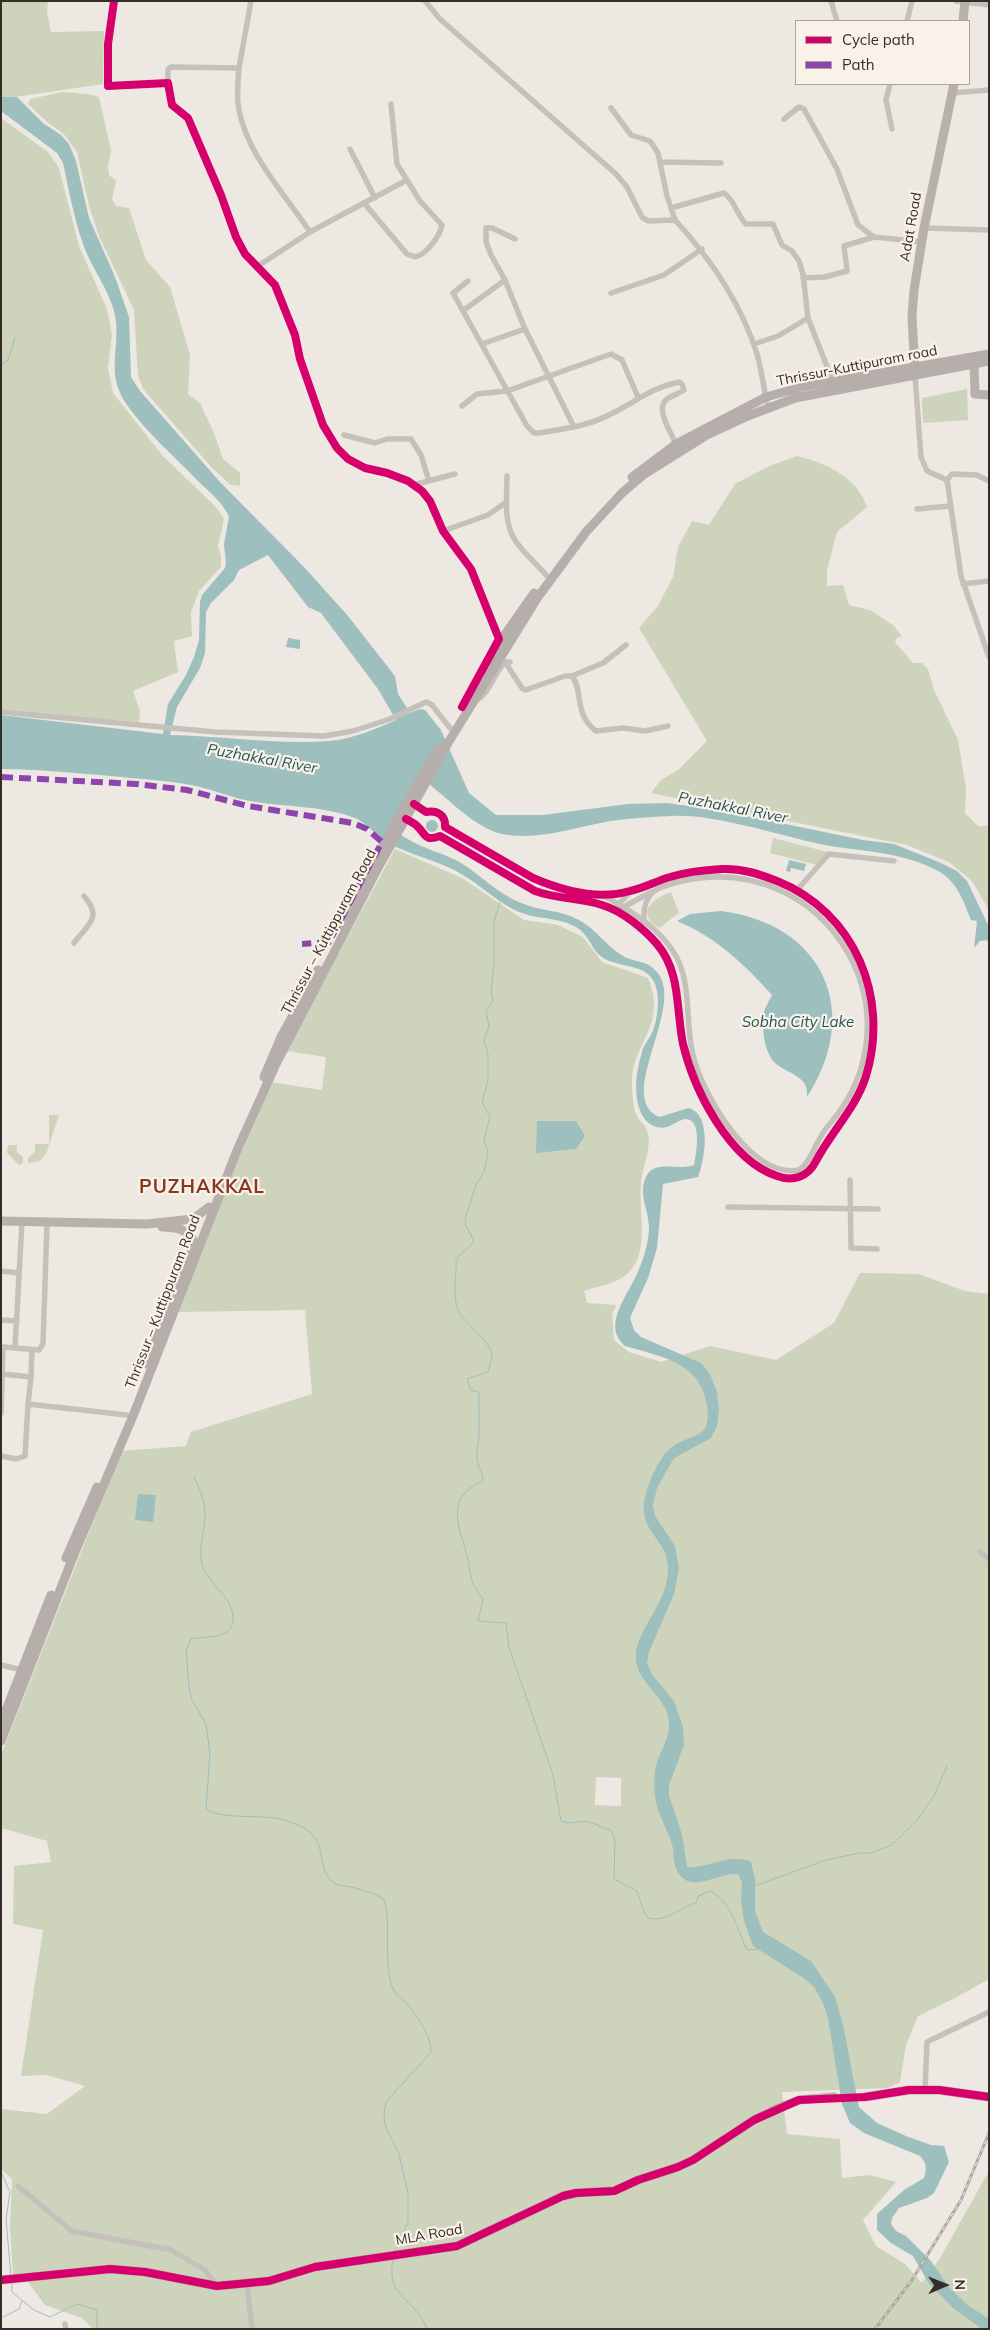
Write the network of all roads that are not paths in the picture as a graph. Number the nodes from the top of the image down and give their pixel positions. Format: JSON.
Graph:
{"nodes":[{"id":1,"x":114,"y":1,"type":"edge"},
{"id":2,"x":250,"y":1,"type":"edge"},
{"id":3,"x":425,"y":1,"type":"edge"},
{"id":4,"x":831,"y":1,"type":"edge"},
{"id":5,"x":912,"y":1,"type":"edge"},
{"id":6,"x":962,"y":2,"type":"edge"},
{"id":7,"x":989,"y":6,"type":"edge"},
{"id":8,"x":837,"y":20,"type":"edge"},
{"id":9,"x":907,"y":20,"type":"edge"},
{"id":10,"x":962,"y":20,"type":"edge"},
{"id":11,"x":239,"y":68,"type":"junction"},
{"id":12,"x":168,"y":83,"type":"junction"},
{"id":13,"x":890,"y":85,"type":"edge"},
{"id":14,"x":953,"y":88,"type":"edge"},
{"id":15,"x":989,"y":90,"type":"edge"},
{"id":16,"x":391,"y":104,"type":"dead end"},
{"id":17,"x":611,"y":108,"type":"dead end"},
{"id":18,"x":784,"y":120,"type":"dead end"},
{"id":19,"x":892,"y":129,"type":"dead end"},
{"id":20,"x":350,"y":149,"type":"dead end"},
{"id":21,"x":661,"y":162,"type":"junction"},
{"id":22,"x":721,"y":163,"type":"dead end"},
{"id":23,"x":406,"y":180,"type":"junction"},
{"id":24,"x":375,"y":198,"type":"junction"},
{"id":25,"x":364,"y":203,"type":"junction"},
{"id":26,"x":671,"y":208,"type":"junction"},
{"id":27,"x":675,"y":220,"type":"junction"},
{"id":28,"x":924,"y":228,"type":"junction"},
{"id":29,"x":986,"y":230,"type":"edge"},
{"id":30,"x":310,"y":232,"type":"junction"},
{"id":31,"x":874,"y":237,"type":"junction"},
{"id":32,"x":515,"y":238,"type":"dead end"},
{"id":33,"x":922,"y":242,"type":"junction"},
{"id":34,"x":702,"y":249,"type":"junction"},
{"id":35,"x":258,"y":266,"type":"junction"},
{"id":36,"x":803,"y":278,"type":"junction"},
{"id":37,"x":505,"y":280,"type":"junction"},
{"id":38,"x":468,"y":281,"type":"dead end"},
{"id":39,"x":611,"y":293,"type":"dead end"},
{"id":40,"x":464,"y":310,"type":"junction"},
{"id":41,"x":808,"y":318,"type":"junction"},
{"id":42,"x":525,"y":329,"type":"junction"},
{"id":43,"x":482,"y":344,"type":"junction"},
{"id":44,"x":754,"y":344,"type":"junction"},
{"id":45,"x":989,"y":354,"type":"edge"},
{"id":46,"x":989,"y":360,"type":"edge"},
{"id":47,"x":974,"y":364,"type":"junction"},
{"id":48,"x":915,"y":372,"type":"junction"},
{"id":49,"x":548,"y":377,"type":"junction"},
{"id":50,"x":833,"y":382,"type":"junction"},
{"id":51,"x":508,"y":391,"type":"junction"},
{"id":52,"x":989,"y":394,"type":"edge"},
{"id":53,"x":638,"y":397,"type":"junction"},
{"id":54,"x":766,"y":398,"type":"junction"},
{"id":55,"x":462,"y":406,"type":"dead end"},
{"id":56,"x":768,"y":407,"type":"junction"},
{"id":57,"x":574,"y":427,"type":"junction"},
{"id":58,"x":344,"y":435,"type":"dead end"},
{"id":59,"x":676,"y":444,"type":"junction"},
{"id":60,"x":455,"y":474,"type":"dead end"},
{"id":61,"x":507,"y":476,"type":"dead end"},
{"id":62,"x":947,"y":480,"type":"junction"},
{"id":63,"x":429,"y":481,"type":"junction"},
{"id":64,"x":989,"y":481,"type":"edge"},
{"id":65,"x":413,"y":485,"type":"junction"},
{"id":66,"x":505,"y":504,"type":"junction"},
{"id":67,"x":950,"y":506,"type":"junction"},
{"id":68,"x":917,"y":509,"type":"dead end"},
{"id":69,"x":444,"y":532,"type":"junction"},
{"id":70,"x":546,"y":575,"type":"junction"},
{"id":71,"x":989,"y":581,"type":"edge"},
{"id":72,"x":963,"y":584,"type":"junction"},
{"id":73,"x":626,"y":645,"type":"dead end"},
{"id":74,"x":989,"y":657,"type":"edge"},
{"id":75,"x":572,"y":676,"type":"junction"},
{"id":76,"x":471,"y":703,"type":"junction"},
{"id":77,"x":462,"y":707,"type":"junction"},
{"id":78,"x":1,"y":712,"type":"edge"},
{"id":79,"x":668,"y":726,"type":"dead end"},
{"id":80,"x":452,"y":730,"type":"junction"},
{"id":81,"x":421,"y":784,"type":"junction"},
{"id":82,"x":414,"y":804,"type":"junction"},
{"id":83,"x":401,"y":822,"type":"junction"},
{"id":84,"x":894,"y":862,"type":"dead end"},
{"id":85,"x":797,"y":890,"type":"junction"},
{"id":86,"x":630,"y":892,"type":"junction"},
{"id":87,"x":651,"y":892,"type":"junction"},
{"id":88,"x":84,"y":896,"type":"dead end"},
{"id":89,"x":602,"y":896,"type":"junction"},
{"id":90,"x":617,"y":903,"type":"junction"},
{"id":91,"x":623,"y":908,"type":"junction"},
{"id":92,"x":616,"y":911,"type":"junction"},
{"id":93,"x":644,"y":922,"type":"junction"},
{"id":94,"x":74,"y":943,"type":"dead end"},
{"id":95,"x":691,"y":1040,"type":"junction"},
{"id":96,"x":683,"y":1042,"type":"junction"},
{"id":97,"x":273,"y":1063,"type":"junction"},
{"id":98,"x":821,"y":1134,"type":"junction"},
{"id":99,"x":828,"y":1138,"type":"junction"},
{"id":100,"x":742,"y":1142,"type":"junction"},
{"id":101,"x":738,"y":1148,"type":"junction"},
{"id":102,"x":786,"y":1171,"type":"junction"},
{"id":103,"x":785,"y":1178,"type":"junction"},
{"id":104,"x":850,"y":1180,"type":"dead end"},
{"id":105,"x":209,"y":1207,"type":"junction"},
{"id":106,"x":728,"y":1207,"type":"dead end"},
{"id":107,"x":850,"y":1208,"type":"junction"},
{"id":108,"x":878,"y":1209,"type":"dead end"},
{"id":109,"x":1,"y":1221,"type":"edge"},
{"id":110,"x":22,"y":1222,"type":"junction"},
{"id":111,"x":47,"y":1224,"type":"junction"},
{"id":112,"x":147,"y":1224,"type":"junction"},
{"id":113,"x":195,"y":1243,"type":"junction"},
{"id":114,"x":877,"y":1249,"type":"dead end"},
{"id":115,"x":1,"y":1271,"type":"edge"},
{"id":116,"x":19,"y":1272,"type":"junction"},
{"id":117,"x":1,"y":1320,"type":"edge"},
{"id":118,"x":17,"y":1321,"type":"junction"},
{"id":119,"x":3,"y":1347,"type":"edge"},
{"id":120,"x":15,"y":1348,"type":"junction"},
{"id":121,"x":32,"y":1350,"type":"junction"},
{"id":122,"x":2,"y":1374,"type":"edge"},
{"id":123,"x":31,"y":1377,"type":"junction"},
{"id":124,"x":28,"y":1404,"type":"junction"},
{"id":125,"x":1,"y":1413,"type":"edge"},
{"id":126,"x":127,"y":1415,"type":"junction"},
{"id":127,"x":1,"y":1456,"type":"edge"},
{"id":128,"x":980,"y":1552,"type":"dead end"},
{"id":129,"x":989,"y":1559,"type":"edge"},
{"id":130,"x":1,"y":1665,"type":"edge"},
{"id":131,"x":22,"y":1670,"type":"junction"},
{"id":132,"x":1,"y":1723,"type":"edge"},
{"id":133,"x":1,"y":1741,"type":"edge"},
{"id":134,"x":989,"y":2012,"type":"edge"},
{"id":135,"x":925,"y":2091,"type":"junction"},
{"id":136,"x":865,"y":2097,"type":"joint"},
{"id":137,"x":989,"y":2097,"type":"edge"},
{"id":138,"x":834,"y":2098,"type":"joint"},
{"id":139,"x":18,"y":2186,"type":"dead end"},
{"id":140,"x":1,"y":2280,"type":"edge"},
{"id":141,"x":247,"y":2284,"type":"junction"},
{"id":142,"x":217,"y":2286,"type":"junction"},
{"id":143,"x":252,"y":2329,"type":"edge"}],
"edges":[{"from":1,"to":12,"type":"street"},
{"from":2,"to":11,"type":"street"},
{"from":3,"to":27,"type":"street"},
{"from":4,"to":8,"type":"street"},
{"from":5,"to":9,"type":"street"},
{"from":6,"to":7,"type":"street"},
{"from":6,"to":10,"type":"street"},
{"from":11,"to":12,"type":"street"},
{"from":11,"to":30,"type":"street"},
{"from":12,"to":35,"type":"street"},
{"from":13,"to":19,"type":"street"},
{"from":14,"to":15,"type":"street"},
{"from":14,"to":28,"type":"street","name":"Adat Road"},
{"from":16,"to":23,"type":"street"},
{"from":17,"to":21,"type":"street"},
{"from":18,"to":31,"type":"street"},
{"from":20,"to":24,"type":"street"},
{"from":21,"to":22,"type":"street"},
{"from":21,"to":26,"type":"street"},
{"from":23,"to":24,"type":"street"},
{"from":23,"to":25,"type":"street"},
{"from":24,"to":25,"type":"street"},
{"from":25,"to":30,"type":"street"},
{"from":26,"to":27,"type":"street"},
{"from":26,"to":36,"type":"street"},
{"from":27,"to":34,"type":"street"},
{"from":28,"to":29,"type":"street"},
{"from":28,"to":33,"type":"street","name":"Adat Road"},
{"from":30,"to":35,"type":"street"},
{"from":31,"to":33,"type":"street"},
{"from":31,"to":36,"type":"street"},
{"from":32,"to":37,"type":"street"},
{"from":33,"to":48,"type":"street","name":"Adat Road"},
{"from":34,"to":39,"type":"street"},
{"from":34,"to":44,"type":"street"},
{"from":35,"to":65,"type":"street"},
{"from":36,"to":41,"type":"street"},
{"from":37,"to":40,"type":"street"},
{"from":37,"to":42,"type":"street"},
{"from":38,"to":40,"type":"street"},
{"from":40,"to":43,"type":"street"},
{"from":41,"to":44,"type":"street"},
{"from":41,"to":50,"type":"street"},
{"from":42,"to":43,"type":"street"},
{"from":42,"to":49,"type":"street"},
{"from":43,"to":51,"type":"street"},
{"from":44,"to":54,"type":"street"},
{"from":45,"to":48,"type":"main road","name":"Thrissur-Kuttipuram road"},
{"from":46,"to":47,"type":"main road"},
{"from":47,"to":48,"type":"main road"},
{"from":47,"to":52,"type":"street"},
{"from":48,"to":50,"type":"main road","name":"Thrissur-Kuttipuram road"},
{"from":48,"to":56,"type":"main road"},
{"from":48,"to":62,"type":"street"},
{"from":49,"to":51,"type":"street"},
{"from":49,"to":53,"type":"street"},
{"from":49,"to":57,"type":"street"},
{"from":50,"to":54,"type":"main road","name":"Thrissur-Kuttipuram road"},
{"from":51,"to":55,"type":"street"},
{"from":51,"to":57,"type":"street"},
{"from":53,"to":57,"type":"street"},
{"from":53,"to":59,"type":"street"},
{"from":54,"to":56,"type":"street"},
{"from":54,"to":59,"type":"main road","name":"Thrissur-Kuttipuram road"},
{"from":56,"to":76,"type":"main road"},
{"from":58,"to":63,"type":"street"},
{"from":59,"to":70,"type":"main road","name":"Thrissur-Kuttipuram road"},
{"from":60,"to":63,"type":"street"},
{"from":61,"to":66,"type":"street"},
{"from":62,"to":64,"type":"street"},
{"from":62,"to":67,"type":"street"},
{"from":63,"to":65,"type":"street"},
{"from":65,"to":69,"type":"street"},
{"from":66,"to":69,"type":"street"},
{"from":66,"to":70,"type":"street"},
{"from":67,"to":68,"type":"street"},
{"from":67,"to":72,"type":"street"},
{"from":69,"to":77,"type":"street"},
{"from":70,"to":77,"type":"main road","name":"Thrissur-Kuttipuram road"},
{"from":71,"to":72,"type":"street"},
{"from":72,"to":74,"type":"street"},
{"from":73,"to":75,"type":"street"},
{"from":75,"to":76,"type":"street"},
{"from":75,"to":79,"type":"street"},
{"from":76,"to":80,"type":"main road"},
{"from":77,"to":80,"type":"main road","name":"Thrissur-Kuttipuram road"},
{"from":78,"to":80,"type":"street"},
{"from":80,"to":81,"type":"main road"},
{"from":80,"to":81,"type":"main road"},
{"from":81,"to":82,"type":"main road","name":"Thrissur – Kuttippuram Road"},
{"from":81,"to":83,"type":"main road"},
{"from":82,"to":83,"type":"main road","name":"Thrissur – Kuttippuram Road"},
{"from":82,"to":89,"type":"street"},
{"from":83,"to":92,"type":"street"},
{"from":83,"to":97,"type":"main road","name":"Thrissur – Kuttippuram Road"},
{"from":84,"to":85,"type":"street"},
{"from":85,"to":86,"type":"street"},
{"from":85,"to":99,"type":"street"},
{"from":86,"to":89,"type":"street"},
{"from":86,"to":90,"type":"street"},
{"from":87,"to":91,"type":"street"},
{"from":87,"to":93,"type":"street"},
{"from":87,"to":98,"type":"street"},
{"from":88,"to":94,"type":"street"},
{"from":89,"to":90,"type":"street"},
{"from":90,"to":91,"type":"street"},
{"from":90,"to":92,"type":"street"},
{"from":91,"to":92,"type":"street"},
{"from":91,"to":93,"type":"street"},
{"from":92,"to":96,"type":"street"},
{"from":93,"to":95,"type":"street"},
{"from":95,"to":96,"type":"street"},
{"from":95,"to":100,"type":"street"},
{"from":96,"to":101,"type":"street"},
{"from":97,"to":105,"type":"main road","name":"Thrissur – Kuttippuram Road"},
{"from":97,"to":133,"type":"main road","name":"Thrissur – Kuttippuram Road"},
{"from":98,"to":99,"type":"street"},
{"from":98,"to":102,"type":"street"},
{"from":99,"to":103,"type":"street"},
{"from":100,"to":101,"type":"street"},
{"from":100,"to":102,"type":"street"},
{"from":101,"to":103,"type":"street"},
{"from":102,"to":103,"type":"street"},
{"from":104,"to":107,"type":"street"},
{"from":105,"to":112,"type":"street"},
{"from":105,"to":113,"type":"main road","name":"Thrissur – Kuttippuram Road"},
{"from":106,"to":107,"type":"street"},
{"from":107,"to":108,"type":"street"},
{"from":107,"to":114,"type":"street"},
{"from":109,"to":110,"type":"street"},
{"from":110,"to":111,"type":"street"},
{"from":110,"to":116,"type":"street"},
{"from":111,"to":112,"type":"street"},
{"from":111,"to":121,"type":"street"},
{"from":112,"to":113,"type":"street"},
{"from":113,"to":126,"type":"main road","name":"Thrissur – Kuttippuram Road"},
{"from":115,"to":116,"type":"street"},
{"from":116,"to":118,"type":"street"},
{"from":117,"to":118,"type":"street"},
{"from":118,"to":120,"type":"street"},
{"from":119,"to":120,"type":"street"},
{"from":119,"to":122,"type":"street"},
{"from":120,"to":121,"type":"street"},
{"from":121,"to":123,"type":"street"},
{"from":122,"to":123,"type":"street"},
{"from":122,"to":125,"type":"street"},
{"from":123,"to":124,"type":"street"},
{"from":124,"to":126,"type":"street"},
{"from":124,"to":127,"type":"street"},
{"from":126,"to":131,"type":"main road","name":"Thrissur – Kuttippuram Road"},
{"from":128,"to":129,"type":"street"},
{"from":130,"to":131,"type":"street"},
{"from":131,"to":132,"type":"main road","name":"Thrissur – Kuttippuram Road"},
{"from":134,"to":135,"type":"street"},
{"from":135,"to":136,"type":"street"},
{"from":135,"to":137,"type":"street"},
{"from":136,"to":138,"type":"street"},
{"from":138,"to":141,"type":"street","name":"MLA Road"},
{"from":139,"to":142,"type":"street"},
{"from":140,"to":142,"type":"street","name":"MLA Road"},
{"from":141,"to":142,"type":"street","name":"MLA Road"},
{"from":141,"to":143,"type":"street"}]}
